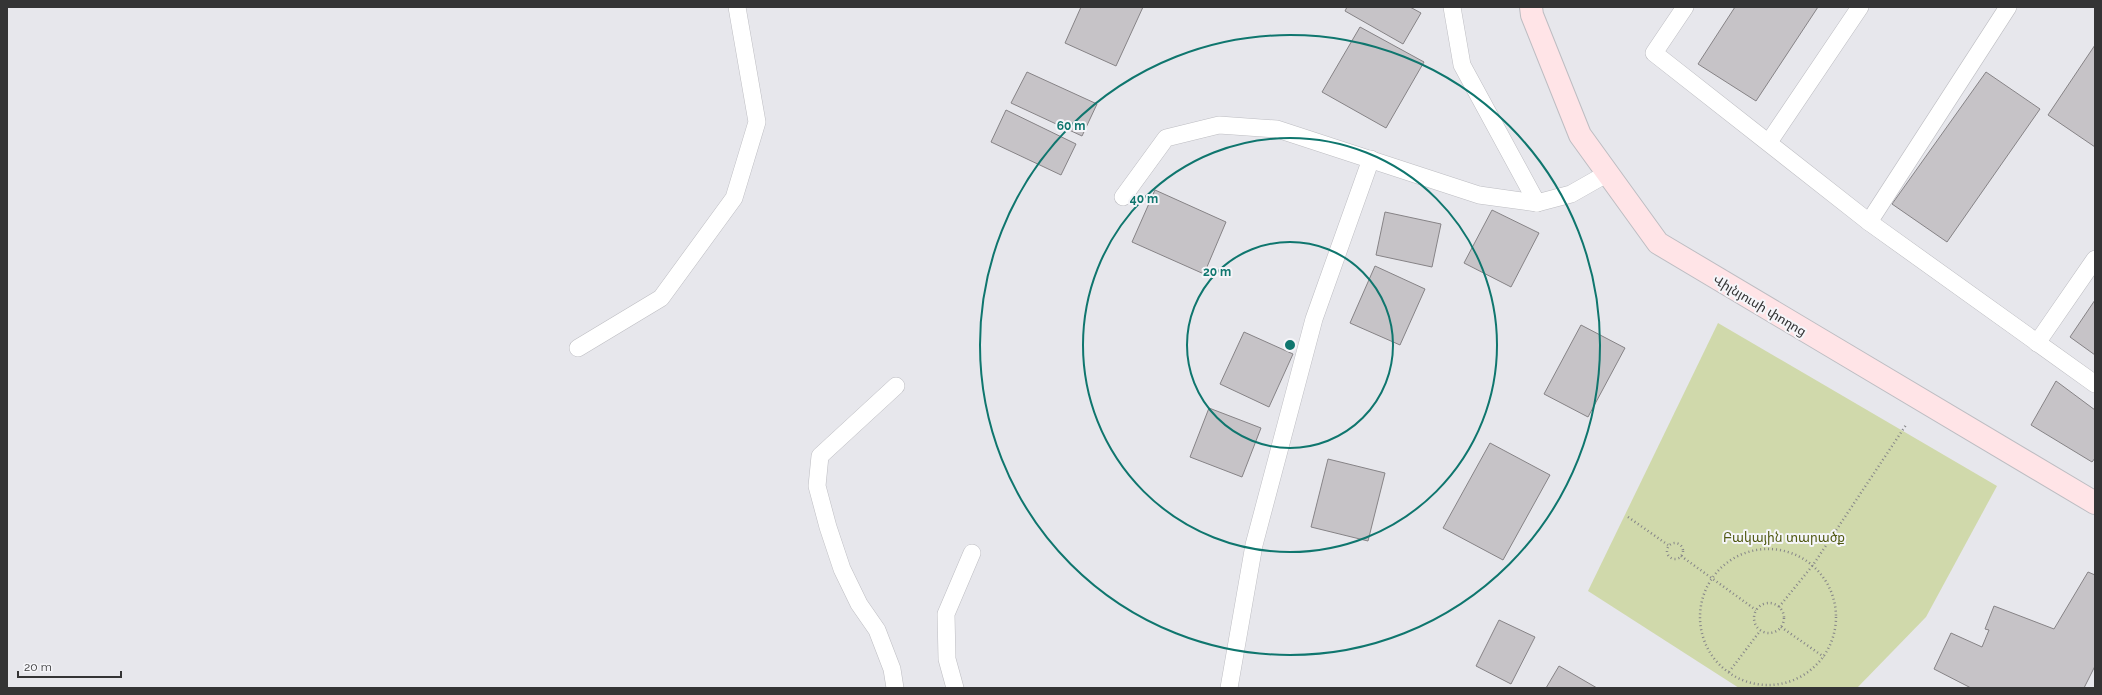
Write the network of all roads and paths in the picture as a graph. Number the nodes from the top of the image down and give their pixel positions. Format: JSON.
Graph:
{"nodes":[{"id":1,"x":737,"y":7,"type":"edge"},
{"id":2,"x":1452,"y":7,"type":"edge"},
{"id":3,"x":1531,"y":7,"type":"edge"},
{"id":4,"x":1685,"y":7,"type":"edge"},
{"id":5,"x":1860,"y":7,"type":"edge"},
{"id":6,"x":2008,"y":7,"type":"edge"},
{"id":7,"x":1769,"y":142,"type":"junction"},
{"id":8,"x":1371,"y":159,"type":"junction"},
{"id":9,"x":1608,"y":173,"type":"junction"},
{"id":10,"x":1123,"y":197,"type":"dead end"},
{"id":11,"x":1537,"y":203,"type":"junction"},
{"id":12,"x":1869,"y":222,"type":"junction"},
{"id":13,"x":2095,"y":259,"type":"edge"},
{"id":14,"x":2037,"y":343,"type":"junction"},
{"id":15,"x":578,"y":348,"type":"dead end"},
{"id":16,"x":2095,"y":384,"type":"edge"},
{"id":17,"x":896,"y":386,"type":"dead end"},
{"id":18,"x":1922,"y":400,"type":"junction"},
{"id":19,"x":2095,"y":503,"type":"edge"},
{"id":20,"x":1628,"y":517,"type":"dead end"},
{"id":21,"x":1668,"y":545,"type":"junction"},
{"id":22,"x":972,"y":553,"type":"dead end"},
{"id":23,"x":1682,"y":556,"type":"junction"},
{"id":24,"x":1813,"y":565,"type":"junction"},
{"id":25,"x":1712,"y":578,"type":"junction"},
{"id":26,"x":1779,"y":607,"type":"junction"},
{"id":27,"x":1756,"y":610,"type":"junction"},
{"id":28,"x":1781,"y":627,"type":"junction"},
{"id":29,"x":1760,"y":631,"type":"junction"},
{"id":30,"x":1824,"y":657,"type":"junction"},
{"id":31,"x":1729,"y":672,"type":"junction"},
{"id":32,"x":895,"y":688,"type":"edge"},
{"id":33,"x":956,"y":688,"type":"edge"},
{"id":34,"x":1229,"y":688,"type":"edge"}],
"edges":[{"from":1,"to":15,"type":"lane"},
{"from":2,"to":11,"type":"lane"},
{"from":3,"to":9,"type":"street","name":"Վիլնյուսի փողոց"},
{"from":4,"to":7,"type":"lane"},
{"from":5,"to":7,"type":"lane"},
{"from":6,"to":12,"type":"lane"},
{"from":7,"to":12,"type":"lane"},
{"from":8,"to":10,"type":"lane"},
{"from":8,"to":11,"type":"lane"},
{"from":8,"to":34,"type":"lane"},
{"from":9,"to":11,"type":"lane"},
{"from":9,"to":18,"type":"street","name":"Վիլնյուսի փողոց"},
{"from":12,"to":14,"type":"lane"},
{"from":13,"to":14,"type":"lane"},
{"from":14,"to":16,"type":"lane"},
{"from":17,"to":32,"type":"lane"},
{"from":18,"to":19,"type":"street","name":"Վիլնյուսի փողոց"},
{"from":18,"to":24,"type":"path"},
{"from":20,"to":21,"type":"path"},
{"from":21,"to":23,"type":"path"},
{"from":21,"to":23,"type":"path"},
{"from":22,"to":33,"type":"lane"},
{"from":23,"to":25,"type":"path"},
{"from":24,"to":25,"type":"path"},
{"from":24,"to":26,"type":"path"},
{"from":24,"to":30,"type":"path"},
{"from":25,"to":27,"type":"path"},
{"from":25,"to":31,"type":"path"},
{"from":26,"to":27,"type":"path"},
{"from":26,"to":28,"type":"path"},
{"from":27,"to":29,"type":"path"},
{"from":28,"to":29,"type":"path"},
{"from":28,"to":30,"type":"path"},
{"from":29,"to":31,"type":"path"},
{"from":30,"to":31,"type":"path"}]}
